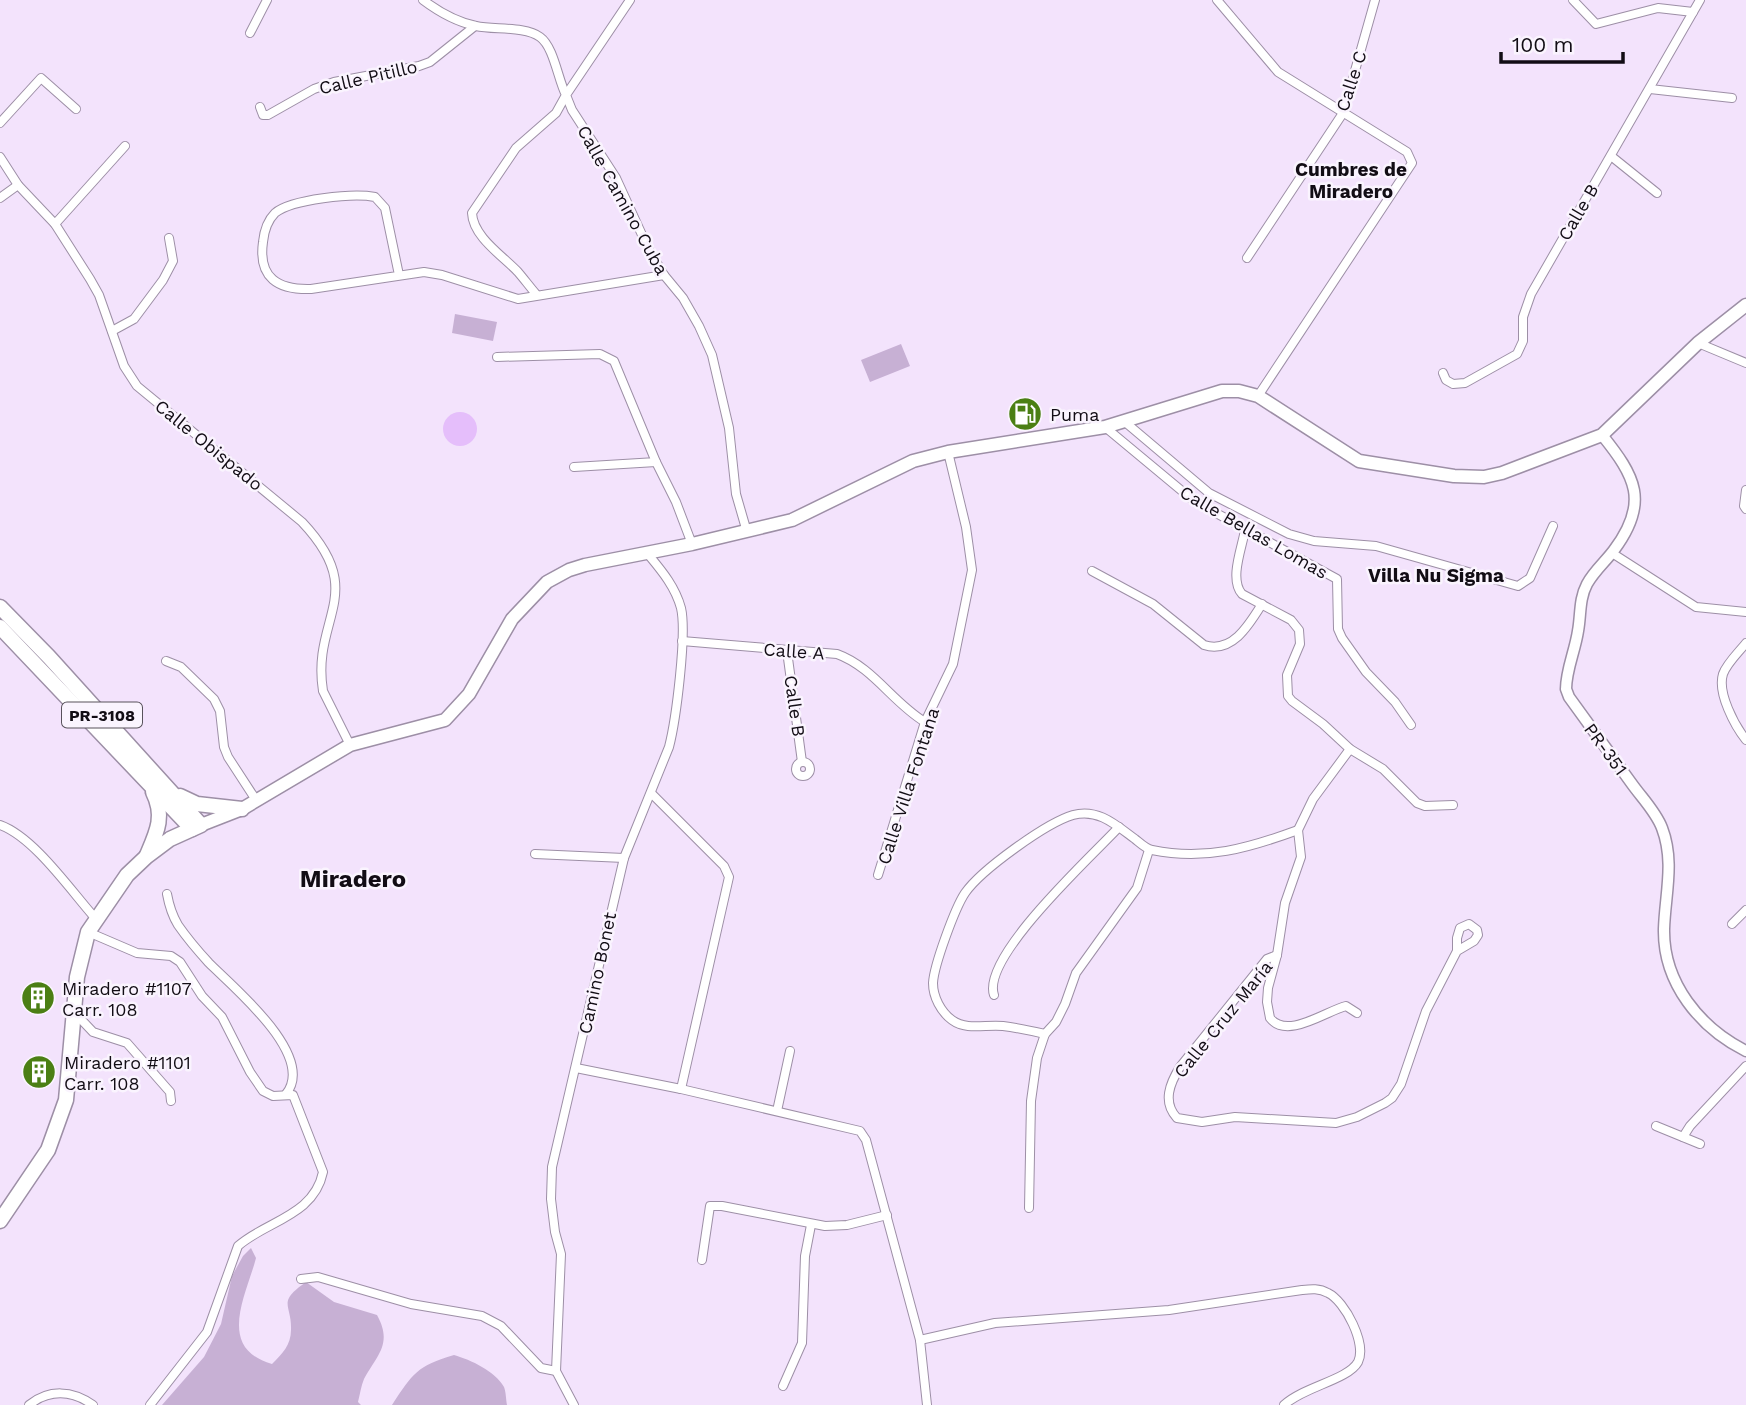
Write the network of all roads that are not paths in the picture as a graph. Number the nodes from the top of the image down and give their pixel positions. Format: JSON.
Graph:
{"nodes":[{"id":1,"x":267,"y":0,"type":"edge"},
{"id":2,"x":423,"y":0,"type":"edge"},
{"id":3,"x":629,"y":0,"type":"edge"},
{"id":4,"x":1217,"y":0,"type":"edge"},
{"id":5,"x":1573,"y":0,"type":"edge"},
{"id":6,"x":1700,"y":0,"type":"edge"},
{"id":7,"x":1372,"y":1,"type":"edge"},
{"id":8,"x":1693,"y":12,"type":"junction"},
{"id":9,"x":475,"y":26,"type":"junction"},
{"id":10,"x":250,"y":33,"type":"dead end"},
{"id":11,"x":1650,"y":89,"type":"junction"},
{"id":12,"x":566,"y":96,"type":"junction"},
{"id":13,"x":1732,"y":98,"type":"dead end"},
{"id":14,"x":260,"y":107,"type":"dead end"},
{"id":15,"x":76,"y":109,"type":"dead end"},
{"id":16,"x":1343,"y":113,"type":"junction"},
{"id":17,"x":0,"y":123,"type":"edge"},
{"id":18,"x":125,"y":146,"type":"dead end"},
{"id":19,"x":1611,"y":156,"type":"junction"},
{"id":20,"x":0,"y":158,"type":"edge"},
{"id":21,"x":18,"y":185,"type":"junction"},
{"id":22,"x":1657,"y":193,"type":"dead end"},
{"id":23,"x":0,"y":198,"type":"edge"},
{"id":24,"x":55,"y":224,"type":"junction"},
{"id":25,"x":169,"y":238,"type":"dead end"},
{"id":26,"x":1247,"y":258,"type":"dead end"},
{"id":27,"x":399,"y":275,"type":"junction"},
{"id":28,"x":664,"y":275,"type":"junction"},
{"id":29,"x":536,"y":294,"type":"junction"},
{"id":30,"x":1746,"y":305,"type":"edge"},
{"id":31,"x":112,"y":331,"type":"junction"},
{"id":32,"x":1698,"y":343,"type":"junction"},
{"id":33,"x":497,"y":357,"type":"dead end"},
{"id":34,"x":1746,"y":363,"type":"edge"},
{"id":35,"x":1443,"y":373,"type":"dead end"},
{"id":36,"x":1258,"y":396,"type":"junction"},
{"id":37,"x":1125,"y":422,"type":"junction"},
{"id":38,"x":1105,"y":426,"type":"junction"},
{"id":39,"x":1602,"y":435,"type":"junction"},
{"id":40,"x":948,"y":452,"type":"junction"},
{"id":41,"x":656,"y":462,"type":"junction"},
{"id":42,"x":573,"y":467,"type":"dead end"},
{"id":43,"x":1746,"y":490,"type":"edge"},
{"id":44,"x":1746,"y":509,"type":"edge"},
{"id":45,"x":1553,"y":526,"type":"dead end"},
{"id":46,"x":1245,"y":530,"type":"junction"},
{"id":47,"x":747,"y":532,"type":"junction"},
{"id":48,"x":692,"y":544,"type":"junction"},
{"id":49,"x":647,"y":553,"type":"junction"},
{"id":50,"x":1612,"y":554,"type":"junction"},
{"id":51,"x":1092,"y":571,"type":"dead end"},
{"id":52,"x":1262,"y":604,"type":"junction"},
{"id":53,"x":0,"y":607,"type":"edge"},
{"id":54,"x":1746,"y":611,"type":"edge"},
{"id":55,"x":0,"y":627,"type":"edge"},
{"id":56,"x":682,"y":641,"type":"junction"},
{"id":57,"x":1746,"y":643,"type":"edge"},
{"id":58,"x":787,"y":651,"type":"junction"},
{"id":59,"x":166,"y":661,"type":"dead end"},
{"id":60,"x":925,"y":722,"type":"junction"},
{"id":61,"x":1411,"y":725,"type":"dead end"},
{"id":62,"x":1746,"y":740,"type":"edge"},
{"id":63,"x":350,"y":745,"type":"junction"},
{"id":64,"x":1350,"y":749,"type":"junction"},
{"id":65,"x":802,"y":762,"type":"dead end"},
{"id":66,"x":149,"y":785,"type":"junction"},
{"id":67,"x":168,"y":788,"type":"junction"},
{"id":68,"x":651,"y":793,"type":"junction"},
{"id":69,"x":256,"y":800,"type":"junction"},
{"id":70,"x":1453,"y":805,"type":"dead end"},
{"id":71,"x":243,"y":809,"type":"junction"},
{"id":72,"x":0,"y":825,"type":"edge"},
{"id":73,"x":196,"y":827,"type":"junction"},
{"id":74,"x":1119,"y":827,"type":"junction"},
{"id":75,"x":1298,"y":830,"type":"junction"},
{"id":76,"x":1149,"y":850,"type":"junction"},
{"id":77,"x":536,"y":854,"type":"dead end"},
{"id":78,"x":146,"y":856,"type":"junction"},
{"id":79,"x":624,"y":858,"type":"junction"},
{"id":80,"x":878,"y":875,"type":"dead end"},
{"id":81,"x":167,"y":894,"type":"dead end"},
{"id":82,"x":1746,"y":910,"type":"edge"},
{"id":83,"x":1732,"y":924,"type":"dead end"},
{"id":84,"x":92,"y":925,"type":"junction"},
{"id":85,"x":1457,"y":951,"type":"dead end"},
{"id":86,"x":1277,"y":955,"type":"junction"},
{"id":87,"x":993,"y":995,"type":"dead end"},
{"id":88,"x":74,"y":1012,"type":"junction"},
{"id":89,"x":1357,"y":1013,"type":"dead end"},
{"id":90,"x":1045,"y":1034,"type":"junction"},
{"id":91,"x":790,"y":1051,"type":"dead end"},
{"id":92,"x":1746,"y":1051,"type":"edge"},
{"id":93,"x":1746,"y":1066,"type":"edge"},
{"id":94,"x":576,"y":1068,"type":"junction"},
{"id":95,"x":681,"y":1089,"type":"junction"},
{"id":96,"x":286,"y":1094,"type":"junction"},
{"id":97,"x":171,"y":1101,"type":"dead end"},
{"id":98,"x":777,"y":1111,"type":"junction"},
{"id":99,"x":1656,"y":1126,"type":"dead end"},
{"id":100,"x":1682,"y":1137,"type":"junction"},
{"id":101,"x":1700,"y":1144,"type":"dead end"},
{"id":102,"x":1029,"y":1208,"type":"dead end"},
{"id":103,"x":887,"y":1215,"type":"junction"},
{"id":104,"x":0,"y":1221,"type":"edge"},
{"id":105,"x":811,"y":1225,"type":"junction"},
{"id":106,"x":702,"y":1261,"type":"dead end"},
{"id":107,"x":301,"y":1279,"type":"dead end"},
{"id":108,"x":920,"y":1340,"type":"junction"},
{"id":109,"x":556,"y":1371,"type":"junction"},
{"id":110,"x":782,"y":1386,"type":"dead end"},
{"id":111,"x":29,"y":1405,"type":"edge"},
{"id":112,"x":93,"y":1405,"type":"edge"},
{"id":113,"x":150,"y":1405,"type":"edge"},
{"id":114,"x":574,"y":1405,"type":"edge"},
{"id":115,"x":927,"y":1405,"type":"edge"},
{"id":116,"x":1284,"y":1405,"type":"edge"}],
"edges":[{"from":1,"to":10,"type":"street"},
{"from":2,"to":9,"type":"street"},
{"from":3,"to":12,"type":"street"},
{"from":4,"to":16,"type":"street"},
{"from":5,"to":8,"type":"street"},
{"from":6,"to":8,"type":"street","name":"Calle B"},
{"from":7,"to":16,"type":"street","name":"Calle C"},
{"from":8,"to":11,"type":"street","name":"Calle B"},
{"from":9,"to":12,"type":"street","name":"Calle Camino Cuba"},
{"from":9,"to":14,"type":"street","name":"Calle Pitillo"},
{"from":11,"to":13,"type":"street"},
{"from":11,"to":19,"type":"street","name":"Calle B"},
{"from":12,"to":28,"type":"street","name":"Calle Camino Cuba"},
{"from":12,"to":29,"type":"street"},
{"from":15,"to":17,"type":"street"},
{"from":16,"to":26,"type":"street","name":"Calle C"},
{"from":16,"to":36,"type":"street"},
{"from":18,"to":24,"type":"street"},
{"from":19,"to":22,"type":"street"},
{"from":19,"to":35,"type":"street","name":"Calle B"},
{"from":20,"to":21,"type":"street","name":"Calle Obispado"},
{"from":21,"to":23,"type":"street"},
{"from":21,"to":24,"type":"street","name":"Calle Obispado"},
{"from":24,"to":31,"type":"street","name":"Calle Obispado"},
{"from":25,"to":31,"type":"street"},
{"from":27,"to":27,"type":"street"},
{"from":27,"to":29,"type":"street"},
{"from":28,"to":29,"type":"street"},
{"from":28,"to":47,"type":"street","name":"Calle Camino Cuba"},
{"from":30,"to":32,"type":"main road"},
{"from":31,"to":63,"type":"street","name":"Calle Obispado"},
{"from":32,"to":34,"type":"street"},
{"from":32,"to":39,"type":"main road"},
{"from":33,"to":41,"type":"street"},
{"from":36,"to":37,"type":"main road"},
{"from":36,"to":39,"type":"main road"},
{"from":37,"to":38,"type":"main road"},
{"from":37,"to":45,"type":"street"},
{"from":38,"to":40,"type":"main road"},
{"from":38,"to":46,"type":"street","name":"Calle Bellas Lomas"},
{"from":39,"to":50,"type":"street","name":"PR-351","number":"PR-351"},
{"from":40,"to":47,"type":"main road"},
{"from":40,"to":60,"type":"street","name":"Calle Villa Fontana"},
{"from":41,"to":42,"type":"street"},
{"from":41,"to":48,"type":"street"},
{"from":43,"to":44,"type":"street"},
{"from":46,"to":52,"type":"street"},
{"from":46,"to":61,"type":"street","name":"Calle Bellas Lomas"},
{"from":47,"to":48,"type":"main road"},
{"from":48,"to":49,"type":"main road"},
{"from":49,"to":56,"type":"street","name":"Camino Bonet"},
{"from":49,"to":63,"type":"main road"},
{"from":50,"to":54,"type":"street"},
{"from":50,"to":92,"type":"street","name":"PR-351","number":"PR-351"},
{"from":51,"to":52,"type":"street"},
{"from":52,"to":64,"type":"street"},
{"from":53,"to":67,"type":"main road","number":"PR-3108"},
{"from":55,"to":66,"type":"main road","number":"PR-3108"},
{"from":56,"to":58,"type":"street","name":"Calle A"},
{"from":56,"to":68,"type":"street","name":"Camino Bonet"},
{"from":57,"to":62,"type":"street"},
{"from":58,"to":60,"type":"street","name":"Calle A"},
{"from":58,"to":65,"type":"street","name":"Calle B"},
{"from":59,"to":69,"type":"street"},
{"from":60,"to":80,"type":"street","name":"Calle Villa Fontana"},
{"from":63,"to":69,"type":"main road"},
{"from":64,"to":70,"type":"street"},
{"from":64,"to":75,"type":"street"},
{"from":66,"to":73,"type":"main road","number":"PR-3108"},
{"from":66,"to":78,"type":"main road"},
{"from":67,"to":71,"type":"main road"},
{"from":67,"to":73,"type":"main road","number":"PR-3108"},
{"from":68,"to":79,"type":"street","name":"Camino Bonet"},
{"from":68,"to":95,"type":"street"},
{"from":69,"to":71,"type":"main road"},
{"from":71,"to":73,"type":"main road"},
{"from":72,"to":84,"type":"street"},
{"from":73,"to":78,"type":"main road"},
{"from":74,"to":76,"type":"street"},
{"from":74,"to":87,"type":"street"},
{"from":74,"to":90,"type":"street"},
{"from":75,"to":76,"type":"street"},
{"from":75,"to":86,"type":"street"},
{"from":76,"to":90,"type":"street"},
{"from":77,"to":79,"type":"street"},
{"from":78,"to":84,"type":"main road"},
{"from":79,"to":94,"type":"street","name":"Camino Bonet"},
{"from":81,"to":96,"type":"street"},
{"from":82,"to":83,"type":"street"},
{"from":84,"to":88,"type":"main road"},
{"from":84,"to":96,"type":"street"},
{"from":85,"to":86,"type":"street","name":"Calle Cruz María"},
{"from":86,"to":89,"type":"street"},
{"from":88,"to":97,"type":"street"},
{"from":88,"to":104,"type":"main road"},
{"from":90,"to":102,"type":"street"},
{"from":91,"to":98,"type":"street"},
{"from":93,"to":100,"type":"street"},
{"from":94,"to":95,"type":"street"},
{"from":94,"to":109,"type":"street","name":"Camino Bonet"},
{"from":95,"to":98,"type":"street"},
{"from":96,"to":113,"type":"street"},
{"from":98,"to":103,"type":"street"},
{"from":99,"to":100,"type":"street"},
{"from":100,"to":101,"type":"street"},
{"from":103,"to":105,"type":"street"},
{"from":103,"to":108,"type":"street"},
{"from":105,"to":106,"type":"street"},
{"from":105,"to":110,"type":"street"},
{"from":107,"to":109,"type":"street"},
{"from":108,"to":115,"type":"street"},
{"from":108,"to":116,"type":"street"},
{"from":109,"to":114,"type":"street"},
{"from":111,"to":112,"type":"street"}]}
